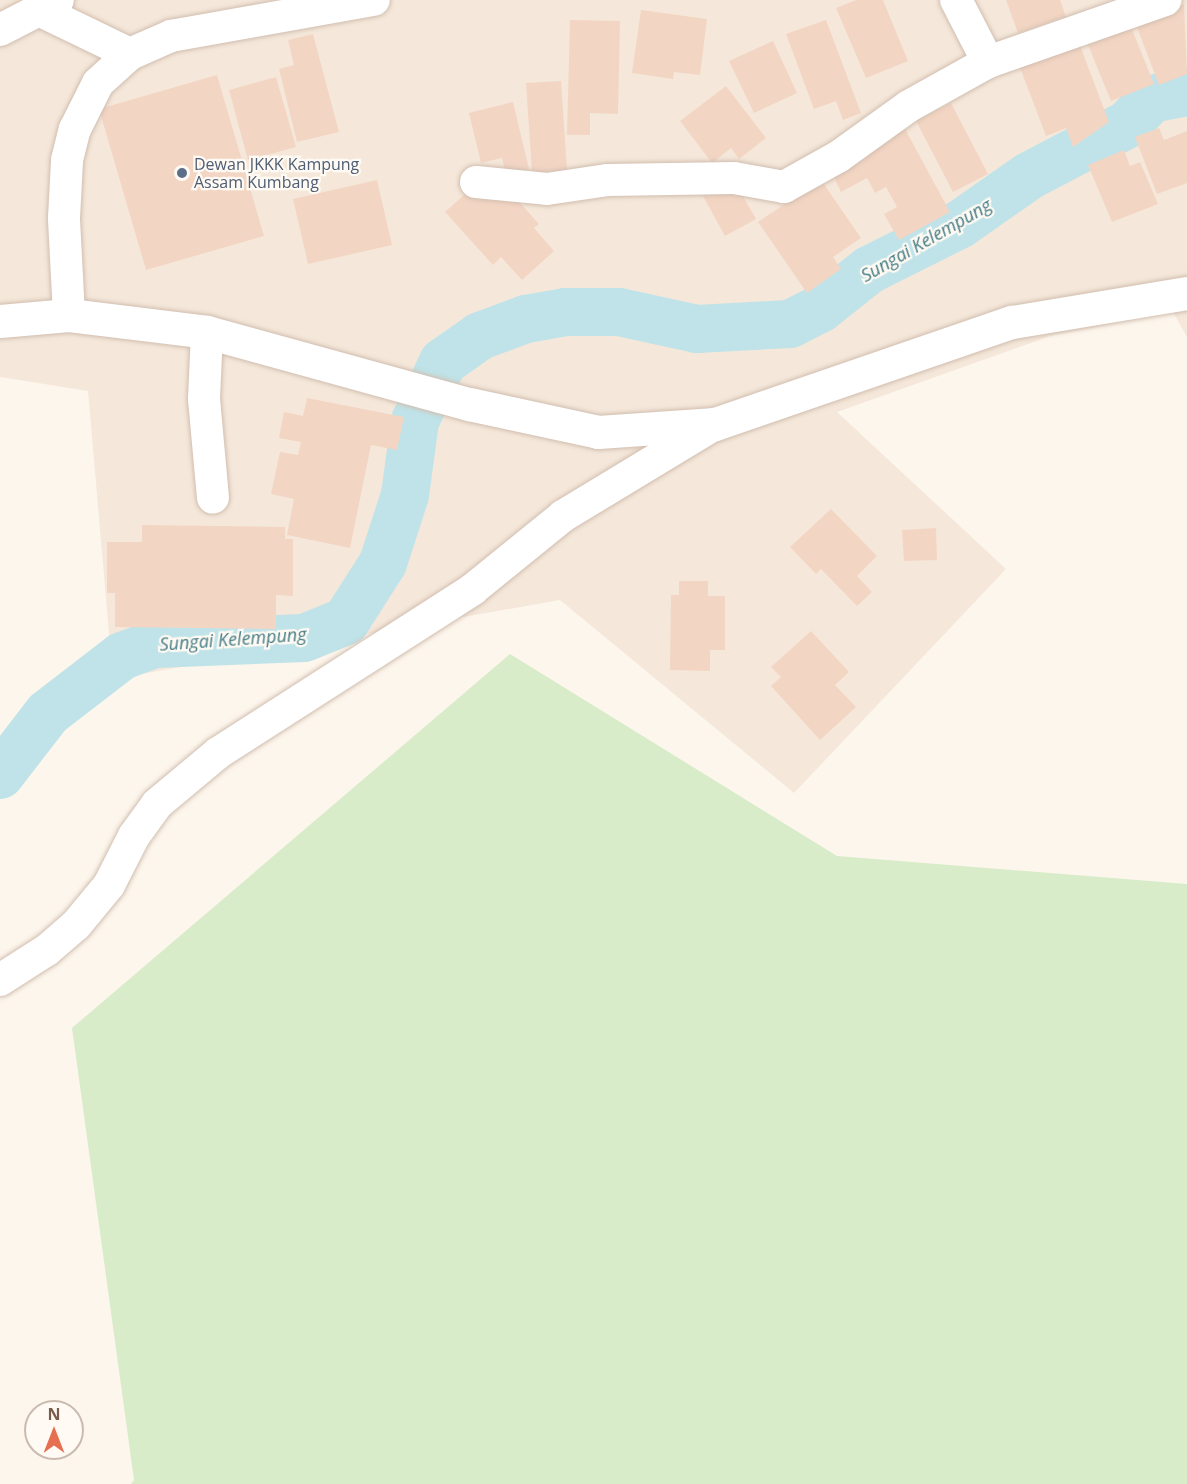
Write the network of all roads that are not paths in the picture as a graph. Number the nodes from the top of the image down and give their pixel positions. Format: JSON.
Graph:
{"nodes":[{"id":1,"x":374,"y":0,"type":"edge"},
{"id":2,"x":956,"y":0,"type":"edge"},
{"id":3,"x":1166,"y":0,"type":"edge"},
{"id":4,"x":50,"y":5,"type":"edge"},
{"id":5,"x":0,"y":30,"type":"edge"},
{"id":6,"x":130,"y":54,"type":"junction"},
{"id":7,"x":988,"y":62,"type":"junction"},
{"id":8,"x":476,"y":182,"type":"dead end"},
{"id":9,"x":1187,"y":293,"type":"edge"},
{"id":10,"x":69,"y":315,"type":"junction"},
{"id":11,"x":0,"y":321,"type":"edge"},
{"id":12,"x":207,"y":332,"type":"junction"},
{"id":13,"x":715,"y":424,"type":"junction"},
{"id":14,"x":213,"y":498,"type":"dead end"},
{"id":15,"x":0,"y":980,"type":"edge"}],
"edges":[{"from":1,"to":6,"type":"street"},
{"from":2,"to":7,"type":"street"},
{"from":3,"to":7,"type":"street"},
{"from":4,"to":5,"type":"street"},
{"from":4,"to":6,"type":"street"},
{"from":6,"to":10,"type":"street"},
{"from":7,"to":8,"type":"street"},
{"from":9,"to":13,"type":"main road"},
{"from":10,"to":11,"type":"main road"},
{"from":10,"to":12,"type":"main road"},
{"from":12,"to":13,"type":"main road"},
{"from":12,"to":14,"type":"street"},
{"from":13,"to":15,"type":"street"}]}
